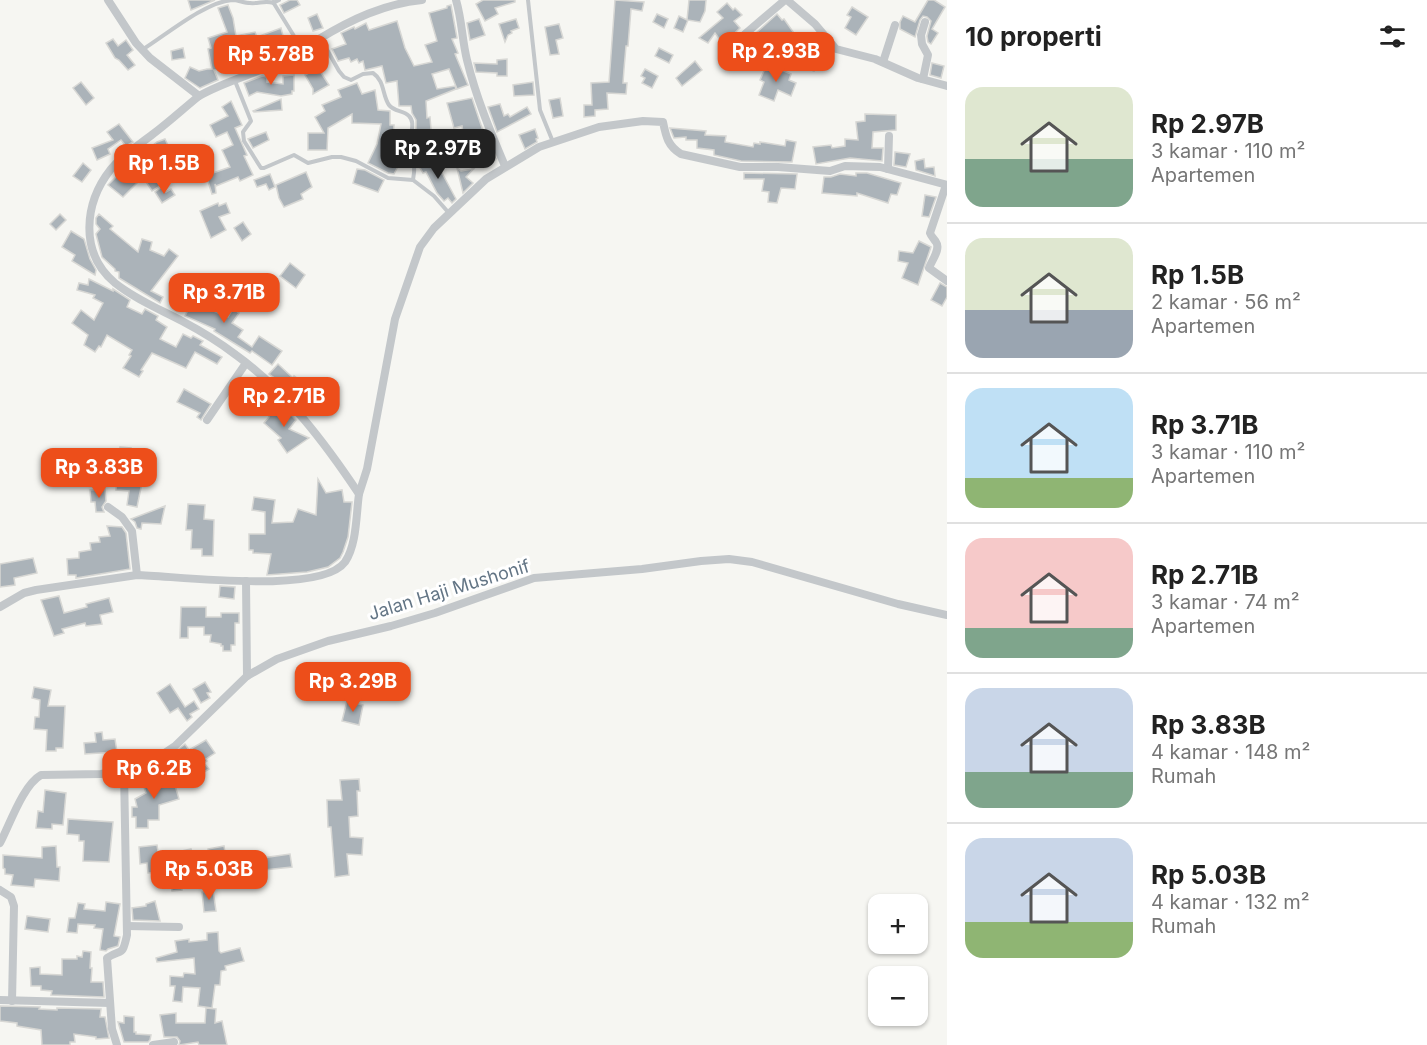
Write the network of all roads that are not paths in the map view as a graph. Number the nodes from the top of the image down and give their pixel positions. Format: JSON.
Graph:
{"nodes":[{"id":1,"x":108,"y":0,"type":"edge"},
{"id":2,"x":279,"y":0,"type":"edge"},
{"id":3,"x":422,"y":0,"type":"edge"},
{"id":4,"x":456,"y":0,"type":"edge"},
{"id":5,"x":528,"y":0,"type":"edge"},
{"id":6,"x":786,"y":0,"type":"edge"},
{"id":7,"x":272,"y":1,"type":"edge"},
{"id":8,"x":925,"y":22,"type":"dead end"},
{"id":9,"x":895,"y":25,"type":"dead end"},
{"id":10,"x":745,"y":34,"type":"dead end"},
{"id":11,"x":320,"y":38,"type":"junction"},
{"id":12,"x":142,"y":50,"type":"junction"},
{"id":13,"x":303,"y":50,"type":"junction"},
{"id":14,"x":883,"y":62,"type":"junction"},
{"id":15,"x":923,"y":79,"type":"junction"},
{"id":16,"x":236,"y":81,"type":"junction"},
{"id":17,"x":947,"y":86,"type":"edge"},
{"id":18,"x":198,"y":96,"type":"junction"},
{"id":19,"x":889,"y":136,"type":"dead end"},
{"id":20,"x":552,"y":142,"type":"junction"},
{"id":21,"x":505,"y":166,"type":"junction"},
{"id":22,"x":888,"y":169,"type":"junction"},
{"id":23,"x":413,"y":180,"type":"junction"},
{"id":24,"x":947,"y":185,"type":"edge"},
{"id":25,"x":448,"y":212,"type":"junction"},
{"id":26,"x":947,"y":281,"type":"edge"},
{"id":27,"x":246,"y":363,"type":"junction"},
{"id":28,"x":207,"y":420,"type":"dead end"},
{"id":29,"x":359,"y":494,"type":"junction"},
{"id":30,"x":108,"y":507,"type":"dead end"},
{"id":31,"x":137,"y":575,"type":"junction"},
{"id":32,"x":246,"y":581,"type":"junction"},
{"id":33,"x":0,"y":607,"type":"edge"},
{"id":34,"x":947,"y":615,"type":"edge"},
{"id":35,"x":247,"y":676,"type":"junction"},
{"id":36,"x":124,"y":771,"type":"junction"},
{"id":37,"x":0,"y":843,"type":"edge"},
{"id":38,"x":0,"y":890,"type":"edge"},
{"id":39,"x":127,"y":926,"type":"junction"},
{"id":40,"x":179,"y":927,"type":"dead end"},
{"id":41,"x":0,"y":1000,"type":"edge"},
{"id":42,"x":12,"y":1001,"type":"junction"},
{"id":43,"x":110,"y":1003,"type":"junction"},
{"id":44,"x":174,"y":1042,"type":"dead end"},
{"id":45,"x":117,"y":1045,"type":"edge"},
{"id":46,"x":153,"y":1045,"type":"edge"}],
"edges":[{"from":1,"to":12,"type":"street"},
{"from":2,"to":7,"type":"lane"},
{"from":3,"to":11,"type":"street"},
{"from":4,"to":21,"type":"street"},
{"from":5,"to":20,"type":"lane"},
{"from":6,"to":10,"type":"street"},
{"from":6,"to":14,"type":"street"},
{"from":7,"to":12,"type":"lane"},
{"from":7,"to":13,"type":"lane"},
{"from":8,"to":15,"type":"street"},
{"from":9,"to":14,"type":"street"},
{"from":11,"to":13,"type":"street"},
{"from":11,"to":23,"type":"lane"},
{"from":12,"to":18,"type":"street"},
{"from":13,"to":16,"type":"street"},
{"from":14,"to":15,"type":"street"},
{"from":15,"to":17,"type":"street"},
{"from":16,"to":18,"type":"street"},
{"from":16,"to":23,"type":"lane"},
{"from":18,"to":27,"type":"street"},
{"from":19,"to":22,"type":"street"},
{"from":20,"to":21,"type":"street"},
{"from":20,"to":22,"type":"street"},
{"from":21,"to":25,"type":"street"},
{"from":22,"to":24,"type":"street"},
{"from":23,"to":25,"type":"lane"},
{"from":24,"to":26,"type":"street"},
{"from":25,"to":29,"type":"street"},
{"from":27,"to":28,"type":"street"},
{"from":27,"to":29,"type":"street"},
{"from":29,"to":32,"type":"street"},
{"from":30,"to":31,"type":"street"},
{"from":31,"to":32,"type":"street"},
{"from":31,"to":33,"type":"street"},
{"from":32,"to":35,"type":"street"},
{"from":34,"to":35,"type":"street","name":"Jalan Haji Mushonif"},
{"from":35,"to":36,"type":"street","name":"Jalan Haji Mushonif"},
{"from":36,"to":37,"type":"street","name":"Jalan Haji Mushonif"},
{"from":36,"to":39,"type":"street"},
{"from":38,"to":42,"type":"street"},
{"from":39,"to":40,"type":"street"},
{"from":39,"to":43,"type":"street"},
{"from":41,"to":42,"type":"street"},
{"from":42,"to":43,"type":"street"},
{"from":43,"to":45,"type":"street"},
{"from":44,"to":46,"type":"street"}]}
